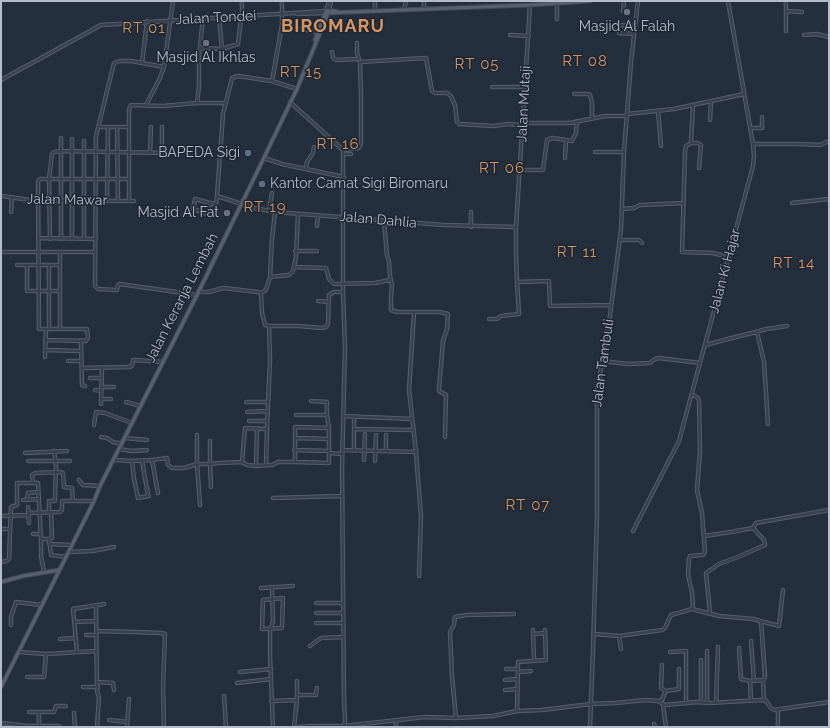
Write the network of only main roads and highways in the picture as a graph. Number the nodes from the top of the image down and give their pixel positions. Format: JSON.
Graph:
{"nodes":[{"id":1,"x":590,"y":1,"type":"edge"},
{"id":2,"x":557,"y":2,"type":"edge"},
{"id":3,"x":327,"y":12,"type":"junction"},
{"id":4,"x":312,"y":49,"type":"junction"},
{"id":5,"x":59,"y":570,"type":"junction"},
{"id":6,"x":51,"y":571,"type":"junction"},
{"id":7,"x":55,"y":577,"type":"junction"},
{"id":8,"x":1,"y":582,"type":"edge"},
{"id":9,"x":1,"y":687,"type":"edge"}],
"edges":[{"from":1,"to":2,"type":"main road"},
{"from":2,"to":3,"type":"main road"},
{"from":3,"to":4,"type":"main road","name":"Jalan Keranja Lembah"},
{"from":3,"to":4,"type":"main road"},
{"from":4,"to":5,"type":"main road","name":"Jalan Keranja Lembah"},
{"from":5,"to":6,"type":"main road"},
{"from":5,"to":7,"type":"main road","name":"Jalan Keranja Lembah"},
{"from":6,"to":7,"type":"main road"},
{"from":6,"to":8,"type":"main road"},
{"from":7,"to":9,"type":"main road","name":"Jalan Keranja Lembah"}]}
